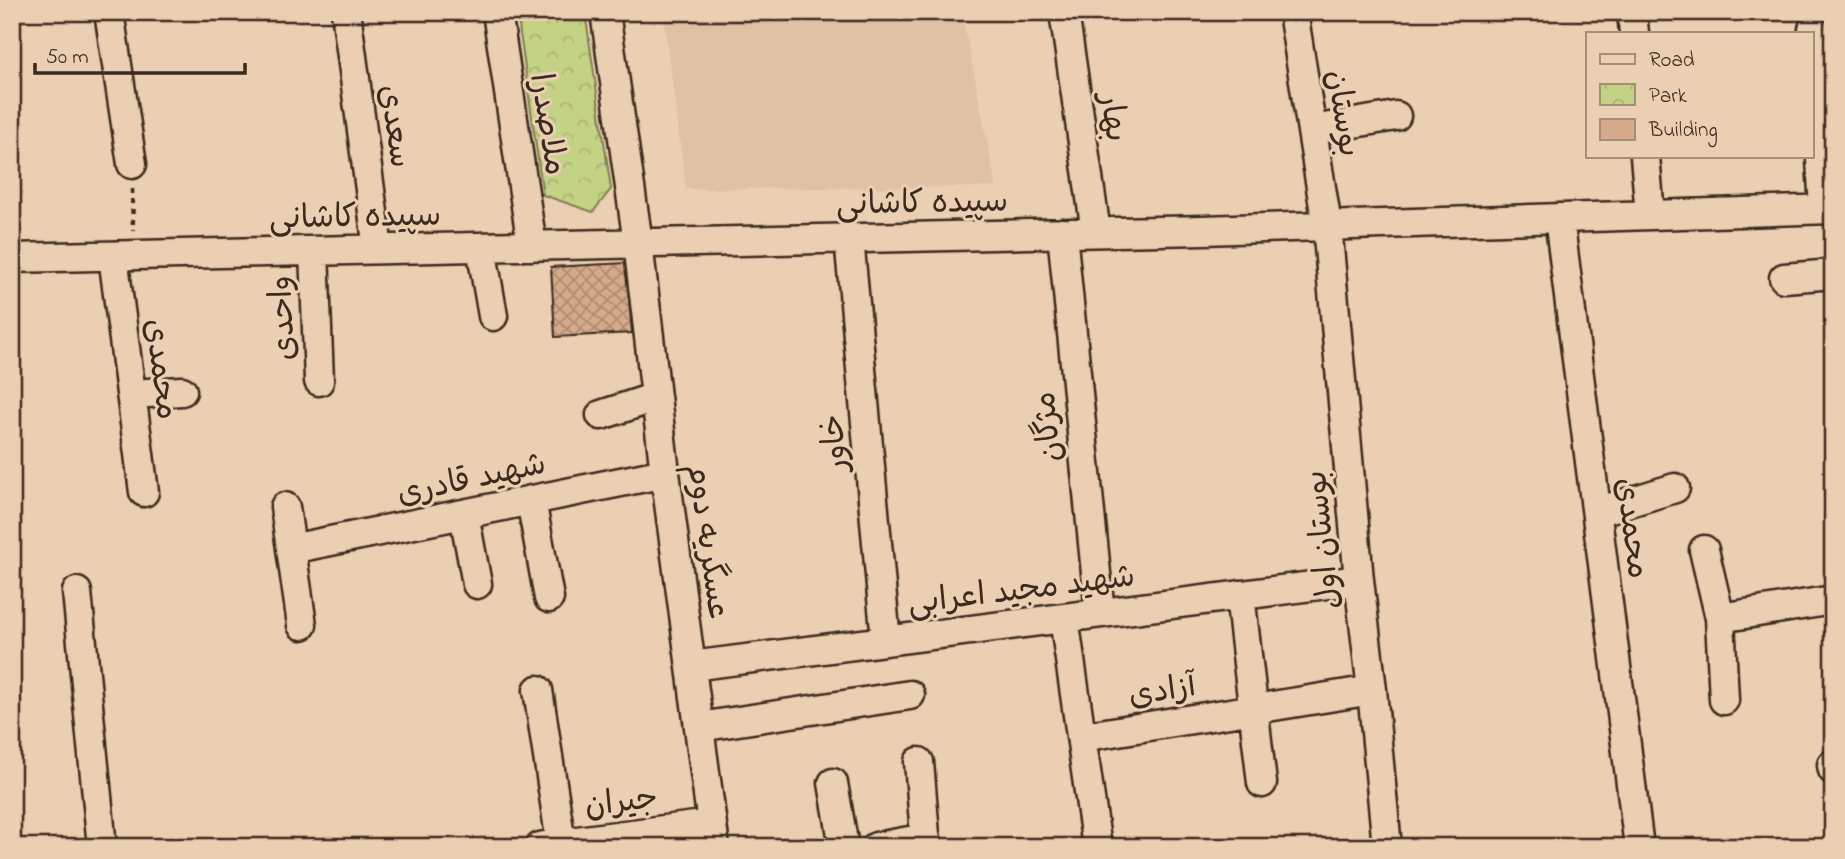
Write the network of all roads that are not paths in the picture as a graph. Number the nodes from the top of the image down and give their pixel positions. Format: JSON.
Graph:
{"nodes":[{"id":1,"x":109,"y":12,"type":"edge"},
{"id":2,"x":346,"y":12,"type":"edge"},
{"id":3,"x":497,"y":12,"type":"edge"},
{"id":4,"x":605,"y":12,"type":"edge"},
{"id":5,"x":1064,"y":12,"type":"edge"},
{"id":6,"x":1293,"y":12,"type":"edge"},
{"id":7,"x":1632,"y":12,"type":"edge"},
{"id":8,"x":1813,"y":29,"type":"dead end"},
{"id":9,"x":1634,"y":32,"type":"edge"},
{"id":10,"x":1813,"y":32,"type":"edge"},
{"id":11,"x":1814,"y":41,"type":"edge"},
{"id":12,"x":1396,"y":116,"type":"dead end"},
{"id":13,"x":1312,"y":130,"type":"junction"},
{"id":14,"x":1645,"y":158,"type":"edge"},
{"id":15,"x":132,"y":164,"type":"road end"},
{"id":16,"x":1828,"y":209,"type":"edge"},
{"id":17,"x":1650,"y":215,"type":"junction"},
{"id":18,"x":1559,"y":218,"type":"junction"},
{"id":19,"x":1326,"y":225,"type":"junction"},
{"id":20,"x":1096,"y":232,"type":"junction"},
{"id":21,"x":1062,"y":233,"type":"junction"},
{"id":22,"x":849,"y":238,"type":"junction"},
{"id":23,"x":638,"y":243,"type":"junction"},
{"id":24,"x":532,"y":246,"type":"junction"},
{"id":25,"x":481,"y":247,"type":"junction"},
{"id":26,"x":378,"y":250,"type":"junction"},
{"id":27,"x":314,"y":251,"type":"junction"},
{"id":28,"x":123,"y":255,"type":"junction"},
{"id":29,"x":12,"y":258,"type":"edge"},
{"id":30,"x":1833,"y":274,"type":"edge"},
{"id":31,"x":1784,"y":278,"type":"dead end"},
{"id":32,"x":493,"y":316,"type":"dead end"},
{"id":33,"x":319,"y":382,"type":"dead end"},
{"id":34,"x":182,"y":391,"type":"dead end"},
{"id":35,"x":131,"y":394,"type":"junction"},
{"id":36,"x":656,"y":397,"type":"junction"},
{"id":37,"x":601,"y":415,"type":"dead end"},
{"id":38,"x":665,"y":473,"type":"junction"},
{"id":39,"x":1675,"y":488,"type":"dead end"},
{"id":40,"x":144,"y":492,"type":"dead end"},
{"id":41,"x":531,"y":500,"type":"junction"},
{"id":42,"x":285,"y":507,"type":"dead end"},
{"id":43,"x":1597,"y":512,"type":"junction"},
{"id":44,"x":464,"y":514,"type":"junction"},
{"id":45,"x":291,"y":549,"type":"junction"},
{"id":46,"x":1704,"y":550,"type":"dead end"},
{"id":47,"x":1359,"y":580,"type":"junction"},
{"id":48,"x":477,"y":584,"type":"dead end"},
{"id":49,"x":77,"y":592,"type":"dead end"},
{"id":50,"x":1240,"y":595,"type":"junction"},
{"id":51,"x":550,"y":598,"type":"dead end"},
{"id":52,"x":1833,"y":600,"type":"edge"},
{"id":53,"x":1100,"y":613,"type":"junction"},
{"id":54,"x":1064,"y":618,"type":"junction"},
{"id":55,"x":1720,"y":618,"type":"junction"},
{"id":56,"x":302,"y":625,"type":"dead end"},
{"id":57,"x":886,"y":641,"type":"junction"},
{"id":58,"x":691,"y":666,"type":"junction"},
{"id":59,"x":538,"y":690,"type":"dead end"},
{"id":60,"x":1372,"y":690,"type":"junction"},
{"id":61,"x":910,"y":695,"type":"dead end"},
{"id":62,"x":1724,"y":700,"type":"dead end"},
{"id":63,"x":1254,"y":711,"type":"junction"},
{"id":64,"x":699,"y":727,"type":"junction"},
{"id":65,"x":1081,"y":737,"type":"junction"},
{"id":66,"x":919,"y":762,"type":"dead end"},
{"id":67,"x":832,"y":783,"type":"dead end"},
{"id":68,"x":1262,"y":783,"type":"dead end"},
{"id":69,"x":713,"y":835,"type":"edge"},
{"id":70,"x":926,"y":843,"type":"edge"},
{"id":71,"x":550,"y":845,"type":"edge"},
{"id":72,"x":102,"y":847,"type":"edge"},
{"id":73,"x":844,"y":847,"type":"edge"},
{"id":74,"x":876,"y":847,"type":"edge"},
{"id":75,"x":1097,"y":847,"type":"edge"},
{"id":76,"x":1387,"y":847,"type":"edge"},
{"id":77,"x":1639,"y":847,"type":"edge"}],
"edges":[{"from":1,"to":15,"type":"street"},
{"from":2,"to":26,"type":"street","name":"سعدی"},
{"from":3,"to":24,"type":"street","name":"ملاصدرا"},
{"from":4,"to":23,"type":"street"},
{"from":5,"to":20,"type":"street","name":"بهار"},
{"from":6,"to":13,"type":"street","name":"بوستان"},
{"from":7,"to":9,"type":"street"},
{"from":8,"to":10,"type":"street"},
{"from":11,"to":16,"type":"street"},
{"from":12,"to":13,"type":"street"},
{"from":13,"to":19,"type":"street","name":"بوستان"},
{"from":14,"to":17,"type":"street"},
{"from":16,"to":17,"type":"street","name":"سپیده کاشانی"},
{"from":17,"to":18,"type":"street","name":"سپیده کاشانی"},
{"from":18,"to":19,"type":"street","name":"سپیده کاشانی"},
{"from":18,"to":43,"type":"street","name":"محمدی"},
{"from":19,"to":20,"type":"street","name":"سپیده کاشانی"},
{"from":19,"to":47,"type":"street","name":"بوستان اول"},
{"from":20,"to":21,"type":"street","name":"سپیده کاشانی"},
{"from":21,"to":22,"type":"street","name":"سپیده کاشانی"},
{"from":21,"to":53,"type":"street","name":"مژگان"},
{"from":22,"to":23,"type":"street","name":"سپیده کاشانی"},
{"from":22,"to":57,"type":"street","name":"خاور"},
{"from":23,"to":24,"type":"street","name":"سپیده کاشانی"},
{"from":23,"to":36,"type":"street","name":"عسگریه دوم"},
{"from":24,"to":25,"type":"street","name":"سپیده کاشانی"},
{"from":25,"to":26,"type":"street","name":"سپیده کاشانی"},
{"from":25,"to":32,"type":"street"},
{"from":26,"to":27,"type":"street","name":"سپیده کاشانی"},
{"from":27,"to":28,"type":"street","name":"سپیده کاشانی"},
{"from":27,"to":33,"type":"street","name":"واحدی"},
{"from":28,"to":29,"type":"street","name":"سپیده کاشانی"},
{"from":28,"to":35,"type":"street","name":"محمدی"},
{"from":30,"to":31,"type":"street"},
{"from":34,"to":35,"type":"street"},
{"from":35,"to":40,"type":"street","name":"محمدی"},
{"from":36,"to":37,"type":"street"},
{"from":36,"to":38,"type":"street","name":"عسگریه دوم"},
{"from":38,"to":41,"type":"street","name":"شهید قادری"},
{"from":38,"to":58,"type":"street","name":"عسگریه دوم"},
{"from":39,"to":43,"type":"street"},
{"from":41,"to":44,"type":"street","name":"شهید قادری"},
{"from":41,"to":51,"type":"street"},
{"from":42,"to":45,"type":"street"},
{"from":43,"to":77,"type":"street","name":"محمدی"},
{"from":44,"to":45,"type":"street","name":"شهید قادری"},
{"from":44,"to":48,"type":"street"},
{"from":45,"to":56,"type":"street"},
{"from":46,"to":55,"type":"street"},
{"from":47,"to":50,"type":"street","name":"شهید مجید اعرابی"},
{"from":47,"to":60,"type":"street","name":"بوستان اول"},
{"from":49,"to":72,"type":"street"},
{"from":50,"to":53,"type":"street","name":"شهید مجید اعرابی"},
{"from":50,"to":63,"type":"street"},
{"from":52,"to":55,"type":"street"},
{"from":53,"to":54,"type":"street","name":"شهید مجید اعرابی"},
{"from":54,"to":57,"type":"street","name":"شهید مجید اعرابی"},
{"from":54,"to":65,"type":"street"},
{"from":55,"to":62,"type":"street"},
{"from":57,"to":58,"type":"street","name":"شهید مجید اعرابی"},
{"from":58,"to":64,"type":"street","name":"عسگریه دوم"},
{"from":59,"to":71,"type":"street"},
{"from":60,"to":63,"type":"street","name":"آزادی"},
{"from":60,"to":76,"type":"street","name":"بوستان اول"},
{"from":61,"to":64,"type":"street"},
{"from":63,"to":65,"type":"street","name":"آزادی"},
{"from":63,"to":68,"type":"street"},
{"from":64,"to":69,"type":"street","name":"عسگریه دوم"},
{"from":65,"to":75,"type":"street"},
{"from":66,"to":70,"type":"street"},
{"from":67,"to":73,"type":"street"},
{"from":69,"to":71,"type":"street","name":"جیران"},
{"from":70,"to":74,"type":"street"}]}
